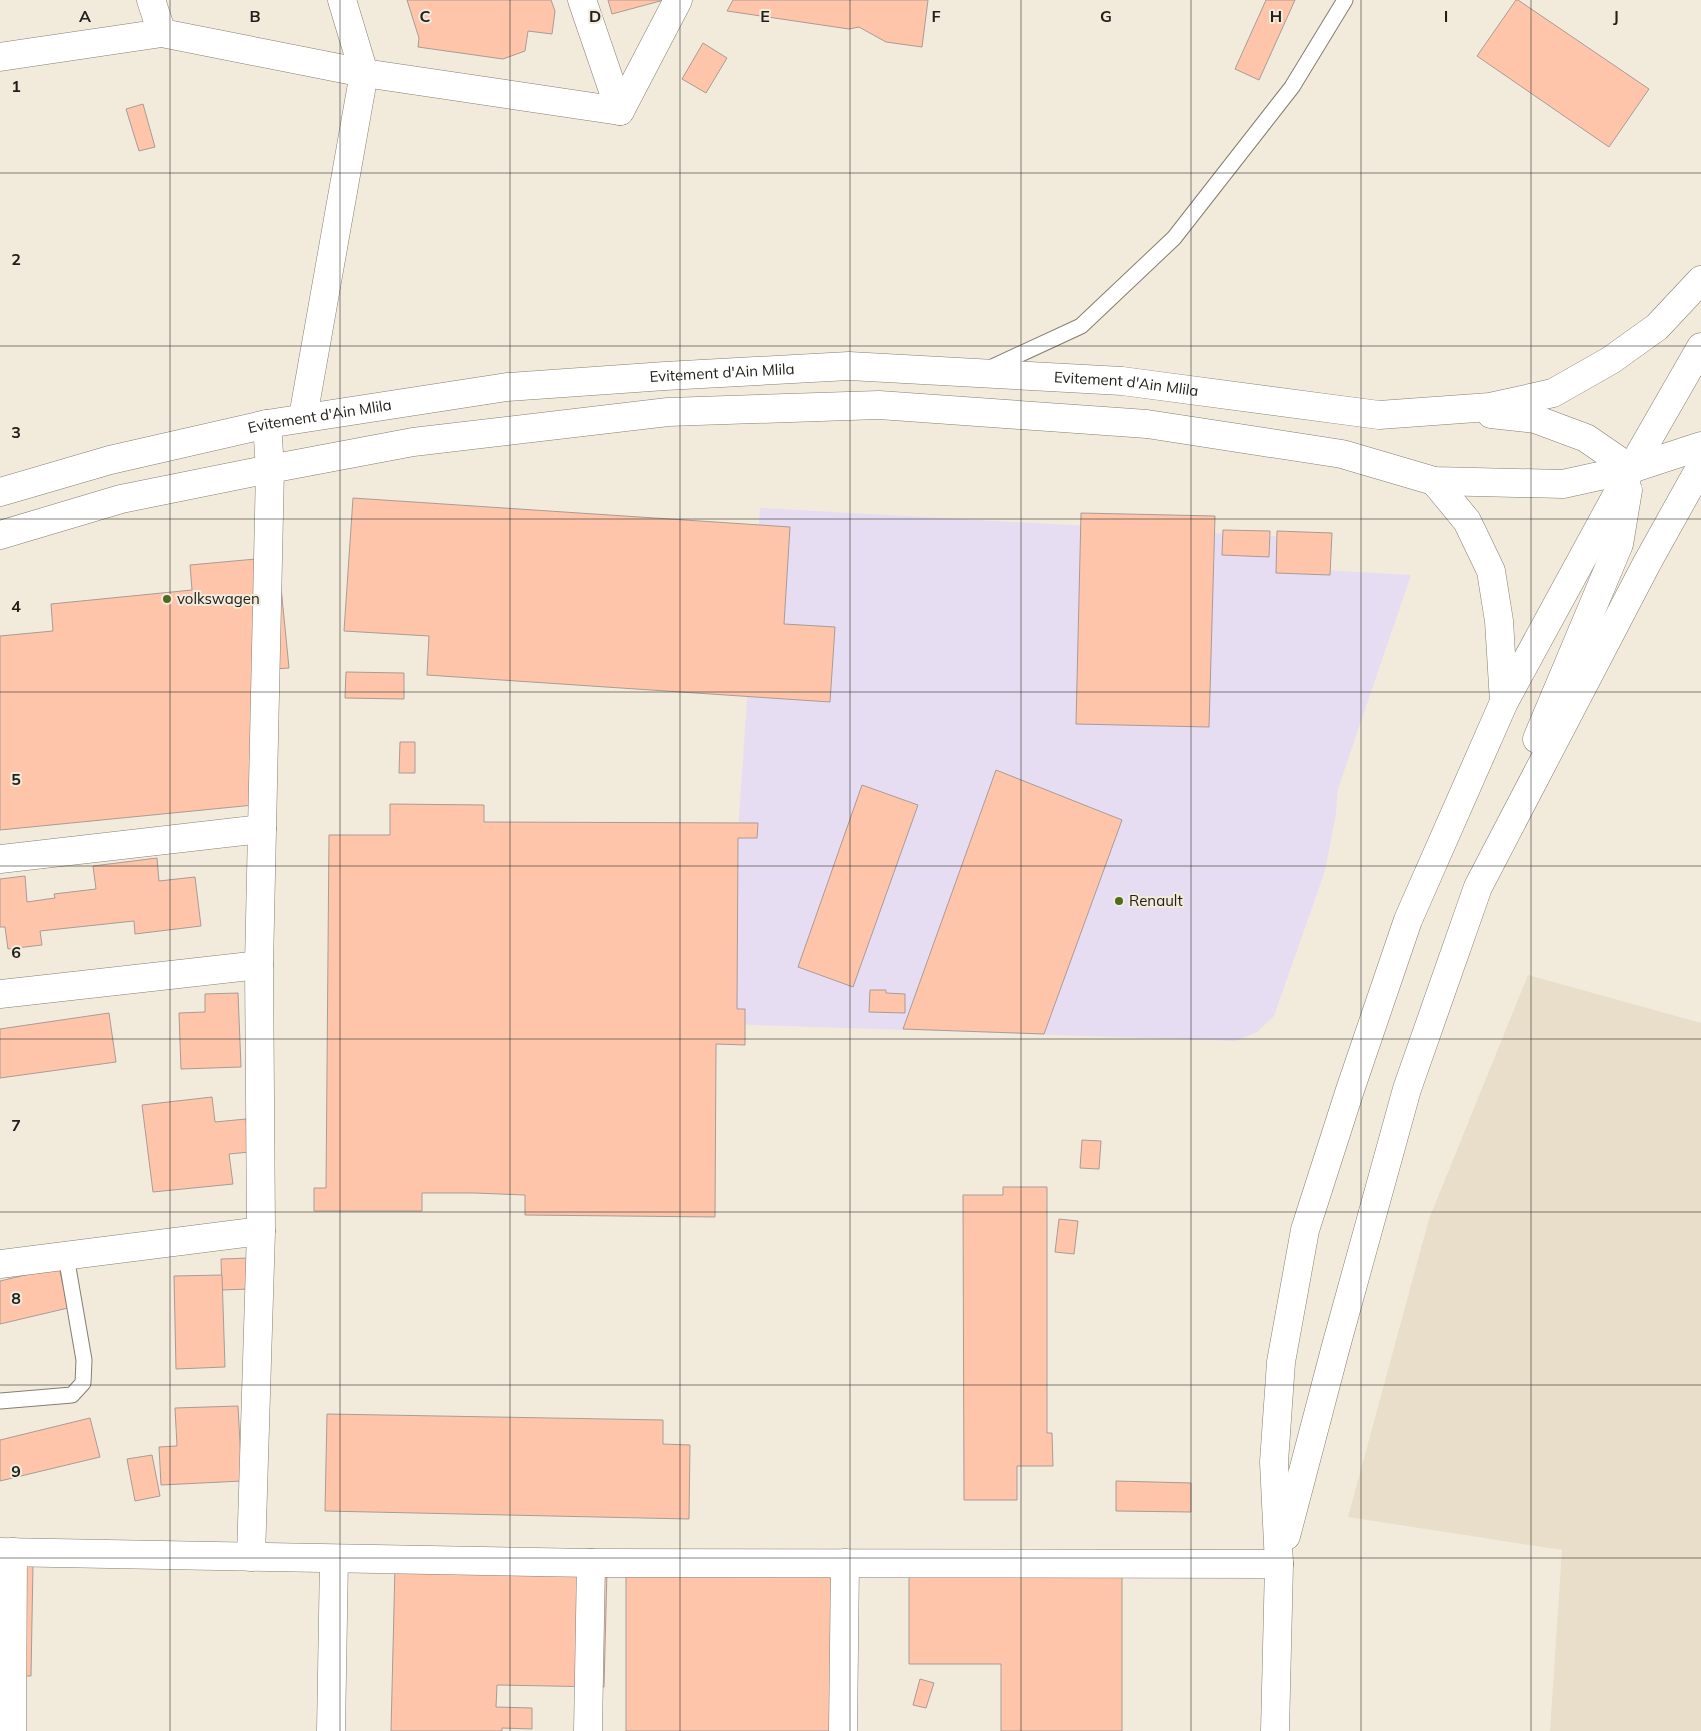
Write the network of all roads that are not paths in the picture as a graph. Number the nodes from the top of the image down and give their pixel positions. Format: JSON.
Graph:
{"nodes":[{"id":1,"x":151,"y":0,"type":"edge"},
{"id":2,"x":342,"y":0,"type":"edge"},
{"id":3,"x":582,"y":0,"type":"edge"},
{"id":4,"x":678,"y":0,"type":"edge"},
{"id":5,"x":1345,"y":0,"type":"edge"},
{"id":6,"x":162,"y":33,"type":"junction"},
{"id":7,"x":0,"y":56,"type":"edge"},
{"id":8,"x":364,"y":74,"type":"junction"},
{"id":9,"x":620,"y":111,"type":"junction"},
{"id":10,"x":1701,"y":280,"type":"edge"},
{"id":11,"x":1701,"y":347,"type":"edge"},
{"id":12,"x":980,"y":373,"type":"junction"},
{"id":13,"x":1453,"y":410,"type":"junction"},
{"id":14,"x":303,"y":418,"type":"junction"},
{"id":15,"x":267,"y":424,"type":"junction"},
{"id":16,"x":1701,"y":446,"type":"edge"},
{"id":17,"x":1701,"y":466,"type":"edge"},
{"id":18,"x":270,"y":469,"type":"junction"},
{"id":19,"x":1631,"y":469,"type":"junction"},
{"id":20,"x":1434,"y":481,"type":"junction"},
{"id":21,"x":0,"y":492,"type":"edge"},
{"id":22,"x":0,"y":534,"type":"edge"},
{"id":23,"x":1504,"y":702,"type":"junction"},
{"id":24,"x":262,"y":828,"type":"junction"},
{"id":25,"x":0,"y":859,"type":"edge"},
{"id":26,"x":1478,"y":887,"type":"junction"},
{"id":27,"x":259,"y":965,"type":"junction"},
{"id":28,"x":0,"y":994,"type":"edge"},
{"id":29,"x":261,"y":1231,"type":"junction"},
{"id":30,"x":66,"y":1256,"type":"junction"},
{"id":31,"x":0,"y":1264,"type":"edge"},
{"id":32,"x":0,"y":1401,"type":"edge"},
{"id":33,"x":6,"y":1552,"type":"edge"},
{"id":34,"x":251,"y":1557,"type":"junction"},
{"id":35,"x":334,"y":1560,"type":"junction"},
{"id":36,"x":591,"y":1563,"type":"junction"},
{"id":37,"x":845,"y":1563,"type":"junction"},
{"id":38,"x":1279,"y":1564,"type":"junction"},
{"id":39,"x":12,"y":1731,"type":"edge"},
{"id":40,"x":331,"y":1731,"type":"edge"},
{"id":41,"x":588,"y":1731,"type":"edge"},
{"id":42,"x":842,"y":1731,"type":"edge"},
{"id":43,"x":1275,"y":1731,"type":"edge"}],
"edges":[{"from":1,"to":6,"type":"main road"},
{"from":2,"to":8,"type":"main road"},
{"from":3,"to":9,"type":"main road"},
{"from":4,"to":9,"type":"main road"},
{"from":5,"to":12,"type":"lane"},
{"from":6,"to":7,"type":"main road"},
{"from":6,"to":8,"type":"main road"},
{"from":8,"to":9,"type":"main road"},
{"from":8,"to":14,"type":"main road"},
{"from":10,"to":13,"type":"main road"},
{"from":11,"to":19,"type":"main road"},
{"from":12,"to":13,"type":"main road","name":"Evitement d'Ain Mlila"},
{"from":12,"to":14,"type":"main road","name":"Evitement d'Ain Mlila"},
{"from":13,"to":19,"type":"main road"},
{"from":14,"to":15,"type":"main road","name":"Evitement d'Ain Mlila"},
{"from":15,"to":18,"type":"main road"},
{"from":15,"to":21,"type":"main road","name":"Evitement d'Ain Mlila"},
{"from":16,"to":19,"type":"main road"},
{"from":17,"to":26,"type":"main road"},
{"from":18,"to":20,"type":"main road"},
{"from":18,"to":22,"type":"main road"},
{"from":18,"to":24,"type":"main road"},
{"from":19,"to":20,"type":"main road"},
{"from":19,"to":23,"type":"main road"},
{"from":19,"to":26,"type":"main road"},
{"from":20,"to":23,"type":"main road"},
{"from":23,"to":38,"type":"main road"},
{"from":24,"to":25,"type":"main road"},
{"from":24,"to":27,"type":"main road"},
{"from":26,"to":38,"type":"main road"},
{"from":27,"to":28,"type":"main road"},
{"from":27,"to":29,"type":"main road"},
{"from":29,"to":30,"type":"main road"},
{"from":29,"to":34,"type":"main road"},
{"from":30,"to":31,"type":"main road"},
{"from":30,"to":32,"type":"lane"},
{"from":33,"to":34,"type":"main road"},
{"from":33,"to":39,"type":"main road"},
{"from":34,"to":35,"type":"main road"},
{"from":35,"to":36,"type":"main road"},
{"from":35,"to":40,"type":"main road"},
{"from":36,"to":37,"type":"main road"},
{"from":36,"to":41,"type":"main road"},
{"from":37,"to":38,"type":"main road"},
{"from":37,"to":42,"type":"main road"},
{"from":38,"to":43,"type":"main road"}]}
